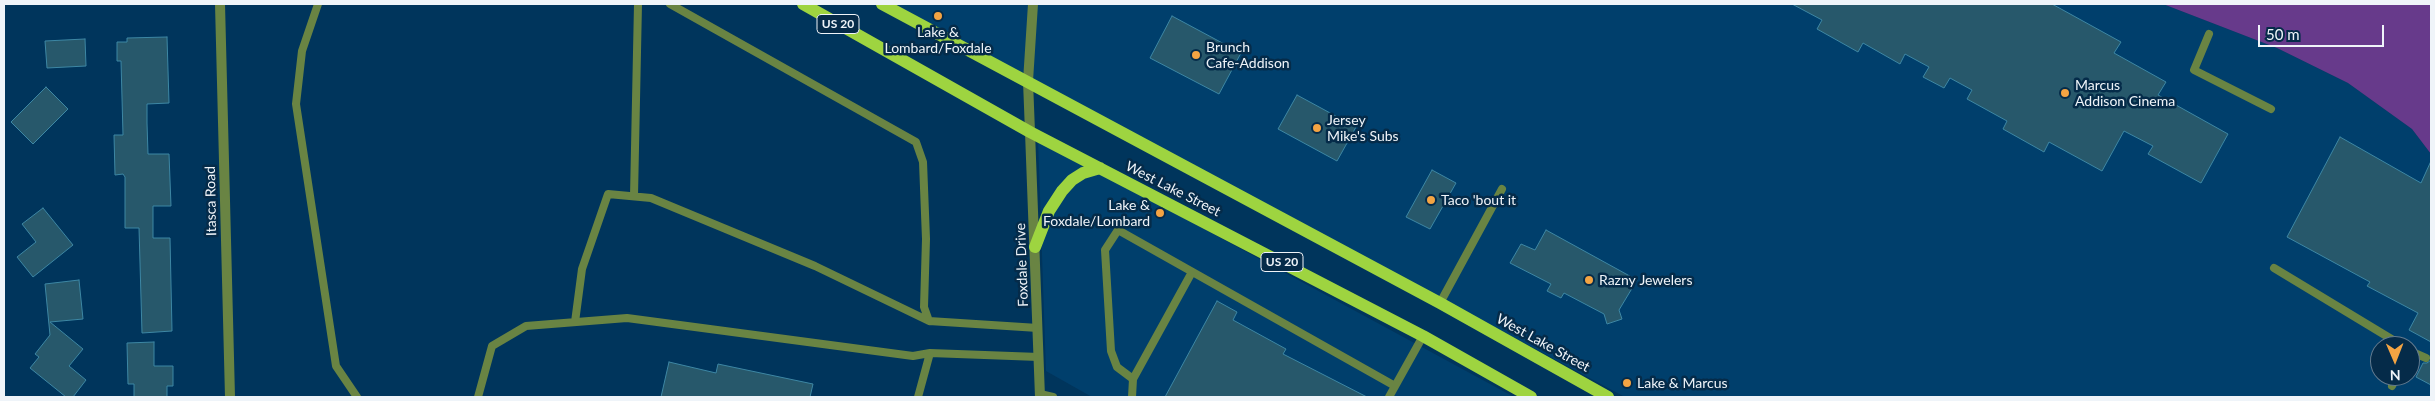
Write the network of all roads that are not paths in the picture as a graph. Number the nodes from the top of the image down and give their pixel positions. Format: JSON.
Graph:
{"nodes":[{"id":1,"x":220,"y":4,"type":"edge"},
{"id":2,"x":318,"y":4,"type":"edge"},
{"id":3,"x":638,"y":4,"type":"edge"},
{"id":4,"x":670,"y":4,"type":"edge"},
{"id":5,"x":803,"y":4,"type":"edge"},
{"id":6,"x":882,"y":4,"type":"edge"},
{"id":7,"x":1033,"y":4,"type":"edge"},
{"id":8,"x":2209,"y":34,"type":"dead end"},
{"id":9,"x":1028,"y":82,"type":"junction"},
{"id":10,"x":2271,"y":109,"type":"dead end"},
{"id":11,"x":1030,"y":132,"type":"junction"},
{"id":12,"x":1100,"y":168,"type":"junction"},
{"id":13,"x":1502,"y":189,"type":"dead end"},
{"id":14,"x":634,"y":196,"type":"junction"},
{"id":15,"x":1035,"y":247,"type":"junction"},
{"id":16,"x":2274,"y":268,"type":"dead end"},
{"id":17,"x":1192,"y":272,"type":"junction"},
{"id":18,"x":1440,"y":302,"type":"junction"},
{"id":19,"x":929,"y":321,"type":"junction"},
{"id":20,"x":575,"y":322,"type":"junction"},
{"id":21,"x":1038,"y":328,"type":"junction"},
{"id":22,"x":1423,"y":336,"type":"junction"},
{"id":23,"x":2386,"y":336,"type":"edge"},
{"id":24,"x":930,"y":353,"type":"junction"},
{"id":25,"x":2420,"y":355,"type":"edge"},
{"id":26,"x":1039,"y":356,"type":"junction"},
{"id":27,"x":2426,"y":358,"type":"dead end"},
{"id":28,"x":1133,"y":379,"type":"junction"},
{"id":29,"x":1395,"y":386,"type":"junction"},
{"id":30,"x":1040,"y":396,"type":"edge"},
{"id":31,"x":230,"y":397,"type":"edge"},
{"id":32,"x":357,"y":397,"type":"edge"},
{"id":33,"x":478,"y":397,"type":"edge"},
{"id":34,"x":918,"y":397,"type":"edge"},
{"id":35,"x":1053,"y":397,"type":"edge"},
{"id":36,"x":1132,"y":397,"type":"edge"},
{"id":37,"x":1389,"y":397,"type":"edge"},
{"id":38,"x":1531,"y":397,"type":"edge"},
{"id":39,"x":1608,"y":397,"type":"edge"}],
"edges":[{"from":1,"to":31,"type":"street","name":"Itasca Road"},
{"from":2,"to":32,"type":"lane"},
{"from":3,"to":14,"type":"lane"},
{"from":4,"to":19,"type":"lane"},
{"from":5,"to":11,"type":"main road","name":"West Lake Street","number":"US 20"},
{"from":6,"to":9,"type":"main road","name":"West Lake Street","number":"US 20"},
{"from":7,"to":9,"type":"street","name":"Foxdale Drive"},
{"from":8,"to":10,"type":"lane"},
{"from":9,"to":11,"type":"street","name":"Foxdale Drive"},
{"from":9,"to":18,"type":"main road","name":"West Lake Street","number":"US 20"},
{"from":11,"to":12,"type":"main road","name":"West Lake Street","number":"US 20"},
{"from":11,"to":15,"type":"street","name":"Foxdale Drive"},
{"from":12,"to":15,"type":"main road"},
{"from":12,"to":22,"type":"main road","name":"West Lake Street","number":"US 20"},
{"from":13,"to":18,"type":"lane"},
{"from":14,"to":19,"type":"lane"},
{"from":14,"to":20,"type":"lane"},
{"from":15,"to":21,"type":"street","name":"Foxdale Drive"},
{"from":16,"to":23,"type":"lane"},
{"from":17,"to":28,"type":"lane"},
{"from":17,"to":28,"type":"lane"},
{"from":17,"to":29,"type":"lane"},
{"from":18,"to":39,"type":"main road","name":"West Lake Street","number":"US 20"},
{"from":19,"to":21,"type":"lane"},
{"from":20,"to":24,"type":"lane"},
{"from":20,"to":33,"type":"lane"},
{"from":21,"to":26,"type":"street","name":"Foxdale Drive"},
{"from":22,"to":29,"type":"lane"},
{"from":22,"to":38,"type":"main road","name":"West Lake Street","number":"US 20"},
{"from":24,"to":26,"type":"lane"},
{"from":24,"to":34,"type":"lane"},
{"from":25,"to":27,"type":"lane"},
{"from":26,"to":30,"type":"street","name":"Foxdale Drive"},
{"from":28,"to":36,"type":"lane"},
{"from":29,"to":37,"type":"lane"},
{"from":30,"to":35,"type":"lane"}]}
